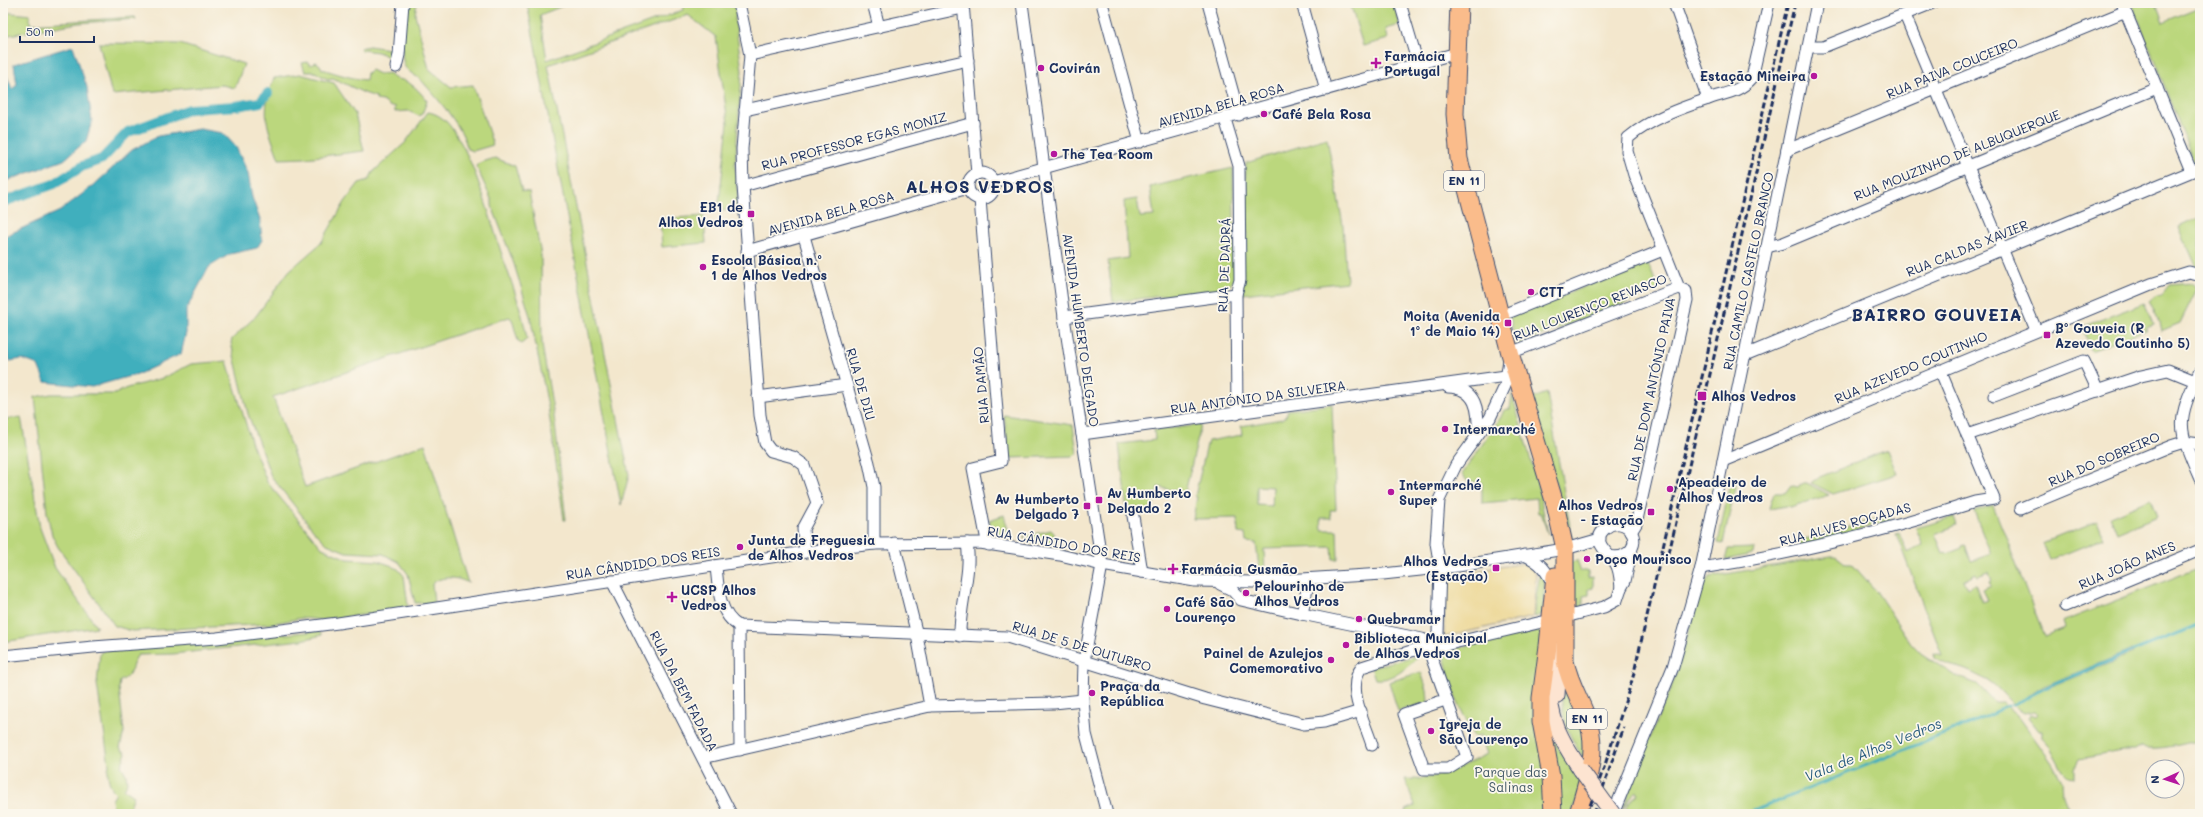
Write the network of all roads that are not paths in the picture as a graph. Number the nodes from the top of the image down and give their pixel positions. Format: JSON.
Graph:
{"nodes":[{"id":1,"x":403,"y":3,"type":"edge"},
{"id":2,"x":739,"y":3,"type":"edge"},
{"id":3,"x":873,"y":3,"type":"edge"},
{"id":4,"x":1022,"y":3,"type":"edge"},
{"id":5,"x":1102,"y":3,"type":"edge"},
{"id":6,"x":1208,"y":3,"type":"edge"},
{"id":7,"x":1302,"y":3,"type":"edge"},
{"id":8,"x":1400,"y":3,"type":"edge"},
{"id":9,"x":1459,"y":3,"type":"edge"},
{"id":10,"x":1674,"y":3,"type":"edge"},
{"id":11,"x":1769,"y":3,"type":"edge"},
{"id":12,"x":1817,"y":3,"type":"edge"},
{"id":13,"x":1933,"y":3,"type":"edge"},
{"id":14,"x":963,"y":5,"type":"edge"},
{"id":15,"x":2124,"y":7,"type":"edge"},
{"id":16,"x":1904,"y":15,"type":"junction"},
{"id":17,"x":880,"y":27,"type":"junction"},
{"id":18,"x":1808,"y":47,"type":"junction"},
{"id":19,"x":1457,"y":53,"type":"junction"},
{"id":20,"x":750,"y":55,"type":"junction"},
{"id":21,"x":968,"y":60,"type":"junction"},
{"id":22,"x":1418,"y":64,"type":"junction"},
{"id":23,"x":396,"y":67,"type":"dead end"},
{"id":24,"x":2158,"y":88,"type":"junction"},
{"id":25,"x":1326,"y":90,"type":"junction"},
{"id":26,"x":1936,"y":90,"type":"junction"},
{"id":27,"x":1708,"y":99,"type":"junction"},
{"id":28,"x":745,"y":110,"type":"junction"},
{"id":29,"x":1239,"y":114,"type":"junction"},
{"id":30,"x":1225,"y":119,"type":"junction"},
{"id":31,"x":973,"y":123,"type":"junction"},
{"id":32,"x":1140,"y":142,"type":"junction"},
{"id":33,"x":1787,"y":150,"type":"junction"},
{"id":34,"x":1967,"y":166,"type":"junction"},
{"id":35,"x":1044,"y":168,"type":"junction"},
{"id":36,"x":2196,"y":170,"type":"edge"},
{"id":37,"x":977,"y":174,"type":"junction"},
{"id":38,"x":993,"y":182,"type":"junction"},
{"id":39,"x":743,"y":186,"type":"junction"},
{"id":40,"x":968,"y":188,"type":"junction"},
{"id":41,"x":980,"y":199,"type":"junction"},
{"id":42,"x":804,"y":236,"type":"junction"},
{"id":43,"x":1767,"y":247,"type":"junction"},
{"id":44,"x":2002,"y":249,"type":"junction"},
{"id":45,"x":1663,"y":250,"type":"junction"},
{"id":46,"x":747,"y":251,"type":"junction"},
{"id":47,"x":2200,"y":275,"type":"edge"},
{"id":48,"x":1679,"y":288,"type":"junction"},
{"id":49,"x":1236,"y":294,"type":"junction"},
{"id":50,"x":1500,"y":316,"type":"junction"},
{"id":51,"x":1064,"y":317,"type":"junction"},
{"id":52,"x":2036,"y":330,"type":"junction"},
{"id":53,"x":1510,"y":353,"type":"junction"},
{"id":54,"x":1745,"y":355,"type":"junction"},
{"id":55,"x":1940,"y":370,"type":"junction"},
{"id":56,"x":1506,"y":376,"type":"junction"},
{"id":57,"x":2199,"y":378,"type":"edge"},
{"id":58,"x":847,"y":385,"type":"junction"},
{"id":59,"x":1437,"y":386,"type":"junction"},
{"id":60,"x":2098,"y":391,"type":"junction"},
{"id":61,"x":1994,"y":396,"type":"dead end"},
{"id":62,"x":758,"y":397,"type":"junction"},
{"id":63,"x":1236,"y":414,"type":"junction"},
{"id":64,"x":1082,"y":434,"type":"junction"},
{"id":65,"x":1478,"y":434,"type":"junction"},
{"id":66,"x":1967,"y":435,"type":"junction"},
{"id":67,"x":2184,"y":442,"type":"junction"},
{"id":68,"x":2200,"y":444,"type":"edge"},
{"id":69,"x":1723,"y":461,"type":"junction"},
{"id":70,"x":2200,"y":479,"type":"edge"},
{"id":71,"x":2021,"y":508,"type":"dead end"},
{"id":72,"x":1134,"y":516,"type":"dead end"},
{"id":73,"x":1631,"y":532,"type":"junction"},
{"id":74,"x":1600,"y":539,"type":"junction"},
{"id":75,"x":894,"y":543,"type":"junction"},
{"id":76,"x":967,"y":543,"type":"junction"},
{"id":77,"x":874,"y":544,"type":"junction"},
{"id":78,"x":989,"y":545,"type":"junction"},
{"id":79,"x":1632,"y":548,"type":"junction"},
{"id":80,"x":1560,"y":550,"type":"junction"},
{"id":81,"x":2200,"y":550,"type":"edge"},
{"id":82,"x":805,"y":552,"type":"junction"},
{"id":83,"x":1607,"y":555,"type":"junction"},
{"id":84,"x":1524,"y":556,"type":"junction"},
{"id":85,"x":1102,"y":565,"type":"junction"},
{"id":86,"x":716,"y":566,"type":"junction"},
{"id":87,"x":1440,"y":567,"type":"junction"},
{"id":88,"x":1701,"y":568,"type":"junction"},
{"id":89,"x":1142,"y":572,"type":"junction"},
{"id":90,"x":1309,"y":579,"type":"junction"},
{"id":91,"x":612,"y":581,"type":"junction"},
{"id":92,"x":1216,"y":582,"type":"junction"},
{"id":93,"x":1621,"y":588,"type":"junction"},
{"id":94,"x":1555,"y":589,"type":"junction"},
{"id":95,"x":2065,"y":606,"type":"dead end"},
{"id":96,"x":1302,"y":614,"type":"junction"},
{"id":97,"x":1569,"y":620,"type":"junction"},
{"id":98,"x":1542,"y":622,"type":"dead end"},
{"id":99,"x":739,"y":626,"type":"junction"},
{"id":100,"x":917,"y":635,"type":"junction"},
{"id":101,"x":960,"y":636,"type":"junction"},
{"id":102,"x":1433,"y":644,"type":"junction"},
{"id":103,"x":1548,"y":646,"type":"junction"},
{"id":104,"x":3,"y":656,"type":"edge"},
{"id":105,"x":1084,"y":661,"type":"junction"},
{"id":106,"x":1083,"y":700,"type":"junction"},
{"id":107,"x":1445,"y":700,"type":"junction"},
{"id":108,"x":930,"y":706,"type":"junction"},
{"id":109,"x":1361,"y":711,"type":"junction"},
{"id":110,"x":1372,"y":745,"type":"dead end"},
{"id":111,"x":740,"y":750,"type":"junction"},
{"id":112,"x":1570,"y":754,"type":"junction"},
{"id":113,"x":703,"y":758,"type":"junction"},
{"id":114,"x":731,"y":814,"type":"edge"},
{"id":115,"x":1107,"y":814,"type":"edge"},
{"id":116,"x":1553,"y":814,"type":"edge"},
{"id":117,"x":1578,"y":814,"type":"edge"},
{"id":118,"x":1613,"y":814,"type":"edge"}],
"edges":[{"from":1,"to":23,"type":"street"},
{"from":2,"to":20,"type":"street"},
{"from":3,"to":17,"type":"street"},
{"from":4,"to":35,"type":"street","name":"AVENIDA HUMBERTO DELGADO"},
{"from":5,"to":32,"type":"street"},
{"from":6,"to":29,"type":"street"},
{"from":7,"to":25,"type":"street"},
{"from":8,"to":22,"type":"street"},
{"from":9,"to":19,"type":"main road","number":"EN 11"},
{"from":10,"to":27,"type":"street"},
{"from":11,"to":27,"type":"street","name":"RUA DE DOM ANTÓNIO PAIVA"},
{"from":12,"to":18,"type":"street","name":"RUA CAMILO CASTELO BRANCO"},
{"from":13,"to":16,"type":"street"},
{"from":14,"to":17,"type":"street"},
{"from":14,"to":21,"type":"street"},
{"from":15,"to":24,"type":"street"},
{"from":15,"to":26,"type":"street","name":"RUA PAIVA COUCEIRO"},
{"from":16,"to":18,"type":"street"},
{"from":16,"to":26,"type":"street"},
{"from":17,"to":20,"type":"street"},
{"from":18,"to":33,"type":"street","name":"RUA CAMILO CASTELO BRANCO"},
{"from":19,"to":22,"type":"street","name":"AVENIDA BELA ROSA"},
{"from":19,"to":50,"type":"main road","number":"EN 11"},
{"from":20,"to":28,"type":"street"},
{"from":21,"to":28,"type":"street"},
{"from":21,"to":31,"type":"street"},
{"from":22,"to":25,"type":"street","name":"AVENIDA BELA ROSA"},
{"from":24,"to":34,"type":"street","name":"RUA MOUZINHO DE ALBUQUERQUE"},
{"from":24,"to":36,"type":"street"},
{"from":25,"to":29,"type":"street","name":"AVENIDA BELA ROSA"},
{"from":26,"to":33,"type":"street","name":"RUA PAIVA COUCEIRO"},
{"from":26,"to":34,"type":"street"},
{"from":27,"to":45,"type":"street","name":"RUA DE DOM ANTÓNIO PAIVA"},
{"from":28,"to":39,"type":"street"},
{"from":29,"to":30,"type":"street","name":"AVENIDA BELA ROSA"},
{"from":30,"to":32,"type":"street","name":"AVENIDA BELA ROSA"},
{"from":30,"to":49,"type":"street","name":"RUA DE DADRÁ"},
{"from":31,"to":37,"type":"street"},
{"from":31,"to":39,"type":"street","name":"RUA PROFESSOR EGAS MONIZ"},
{"from":32,"to":35,"type":"street","name":"AVENIDA BELA ROSA"},
{"from":33,"to":43,"type":"street","name":"RUA CAMILO CASTELO BRANCO"},
{"from":34,"to":43,"type":"street","name":"RUA MOUZINHO DE ALBUQUERQUE"},
{"from":34,"to":44,"type":"street"},
{"from":35,"to":38,"type":"street","name":"AVENIDA BELA ROSA"},
{"from":35,"to":51,"type":"street","name":"AVENIDA HUMBERTO DELGADO"},
{"from":36,"to":44,"type":"street","name":"RUA CALDAS XAVIER"},
{"from":37,"to":38,"type":"street"},
{"from":37,"to":40,"type":"street"},
{"from":38,"to":41,"type":"street"},
{"from":39,"to":46,"type":"street"},
{"from":40,"to":41,"type":"street"},
{"from":40,"to":42,"type":"street","name":"AVENIDA BELA ROSA"},
{"from":41,"to":78,"type":"street","name":"RUA DAMÃO"},
{"from":42,"to":46,"type":"street","name":"AVENIDA BELA ROSA"},
{"from":42,"to":58,"type":"street","name":"RUA DE DIU"},
{"from":43,"to":54,"type":"street","name":"RUA CAMILO CASTELO BRANCO"},
{"from":44,"to":52,"type":"street"},
{"from":44,"to":54,"type":"street","name":"RUA CALDAS XAVIER"},
{"from":45,"to":48,"type":"street","name":"RUA DE DOM ANTÓNIO PAIVA"},
{"from":45,"to":50,"type":"street"},
{"from":46,"to":62,"type":"street"},
{"from":47,"to":52,"type":"street","name":"RUA AZEVEDO COUTINHO"},
{"from":48,"to":53,"type":"street","name":"RUA LOURENÇO REVASCO"},
{"from":48,"to":73,"type":"street","name":"RUA DE DOM ANTÓNIO PAIVA"},
{"from":49,"to":51,"type":"street"},
{"from":49,"to":63,"type":"street","name":"RUA DE DADRÁ"},
{"from":50,"to":53,"type":"main road","number":"EN 11"},
{"from":51,"to":64,"type":"street","name":"AVENIDA HUMBERTO DELGADO"},
{"from":52,"to":55,"type":"street","name":"RUA AZEVEDO COUTINHO"},
{"from":53,"to":56,"type":"street"},
{"from":53,"to":80,"type":"main road","number":"EN 11"},
{"from":54,"to":69,"type":"street","name":"RUA CAMILO CASTELO BRANCO"},
{"from":55,"to":66,"type":"street"},
{"from":55,"to":69,"type":"street","name":"RUA AZEVEDO COUTINHO"},
{"from":56,"to":59,"type":"street","name":"RUA ANTÓNIO DA SILVEIRA"},
{"from":56,"to":65,"type":"street"},
{"from":57,"to":60,"type":"street"},
{"from":57,"to":67,"type":"street"},
{"from":58,"to":62,"type":"street"},
{"from":58,"to":77,"type":"street","name":"RUA DE DIU"},
{"from":59,"to":63,"type":"street","name":"RUA ANTÓNIO DA SILVEIRA"},
{"from":59,"to":65,"type":"street","name":"RUA ANTÓNIO DA SILVEIRA"},
{"from":60,"to":61,"type":"street"},
{"from":60,"to":66,"type":"street"},
{"from":62,"to":82,"type":"street"},
{"from":63,"to":64,"type":"street","name":"RUA ANTÓNIO DA SILVEIRA"},
{"from":64,"to":85,"type":"street","name":"AVENIDA HUMBERTO DELGADO"},
{"from":65,"to":87,"type":"street"},
{"from":66,"to":88,"type":"street","name":"RUA ALVES ROÇADAS"},
{"from":67,"to":68,"type":"street","name":"RUA DO SOBREIRO"},
{"from":67,"to":70,"type":"street"},
{"from":67,"to":71,"type":"street","name":"RUA DO SOBREIRO"},
{"from":69,"to":88,"type":"street","name":"RUA CAMILO CASTELO BRANCO"},
{"from":72,"to":89,"type":"street"},
{"from":73,"to":74,"type":"street"},
{"from":73,"to":79,"type":"street"},
{"from":74,"to":80,"type":"street","name":"RUA CÂNDIDO DOS REIS"},
{"from":74,"to":83,"type":"street"},
{"from":75,"to":76,"type":"street","name":"RUA CÂNDIDO DOS REIS"},
{"from":75,"to":77,"type":"street","name":"RUA CÂNDIDO DOS REIS"},
{"from":75,"to":100,"type":"street"},
{"from":76,"to":78,"type":"street","name":"RUA CÂNDIDO DOS REIS"},
{"from":76,"to":101,"type":"street"},
{"from":77,"to":82,"type":"street","name":"RUA CÂNDIDO DOS REIS"},
{"from":78,"to":85,"type":"street","name":"RUA CÂNDIDO DOS REIS"},
{"from":79,"to":83,"type":"street"},
{"from":79,"to":93,"type":"street"},
{"from":80,"to":84,"type":"street","name":"RUA CÂNDIDO DOS REIS"},
{"from":80,"to":94,"type":"main road","number":"EN 11"},
{"from":80,"to":97,"type":"main road","number":"EN 11"},
{"from":81,"to":95,"type":"street","name":"RUA JOÃO ANES"},
{"from":82,"to":86,"type":"street","name":"RUA CÂNDIDO DOS REIS"},
{"from":83,"to":93,"type":"street"},
{"from":84,"to":87,"type":"street","name":"RUA CÂNDIDO DOS REIS"},
{"from":84,"to":94,"type":"street"},
{"from":85,"to":89,"type":"street","name":"RUA CÂNDIDO DOS REIS"},
{"from":85,"to":105,"type":"street","name":"AVENIDA HUMBERTO DELGADO"},
{"from":86,"to":91,"type":"street","name":"RUA CÂNDIDO DOS REIS"},
{"from":86,"to":99,"type":"street"},
{"from":87,"to":90,"type":"street","name":"RUA CÂNDIDO DOS REIS"},
{"from":87,"to":102,"type":"street"},
{"from":88,"to":118,"type":"street","name":"RUA CAMILO CASTELO BRANCO"},
{"from":89,"to":92,"type":"street","name":"RUA CÂNDIDO DOS REIS"},
{"from":90,"to":92,"type":"street","name":"RUA CÂNDIDO DOS REIS"},
{"from":90,"to":96,"type":"street"},
{"from":91,"to":104,"type":"street","name":"RUA CÂNDIDO DOS REIS"},
{"from":91,"to":113,"type":"street","name":"RUA DA BEM FADADA"},
{"from":92,"to":96,"type":"street"},
{"from":93,"to":97,"type":"street"},
{"from":94,"to":103,"type":"main road","number":"EN 11"},
{"from":96,"to":102,"type":"street"},
{"from":97,"to":112,"type":"main road"},
{"from":97,"to":117,"type":"main road","number":"EN 11"},
{"from":98,"to":102,"type":"street"},
{"from":99,"to":100,"type":"street","name":"RUA DE 5 DE OUTUBRO"},
{"from":99,"to":111,"type":"street"},
{"from":100,"to":101,"type":"street","name":"RUA DE 5 DE OUTUBRO"},
{"from":100,"to":108,"type":"street"},
{"from":101,"to":105,"type":"street","name":"RUA DE 5 DE OUTUBRO"},
{"from":102,"to":107,"type":"street"},
{"from":102,"to":109,"type":"street"},
{"from":103,"to":112,"type":"main road"},
{"from":103,"to":116,"type":"main road","number":"EN 11"},
{"from":105,"to":106,"type":"street","name":"AVENIDA HUMBERTO DELGADO"},
{"from":105,"to":109,"type":"street","name":"RUA DE 5 DE OUTUBRO"},
{"from":106,"to":108,"type":"street"},
{"from":106,"to":115,"type":"street","name":"AVENIDA HUMBERTO DELGADO"},
{"from":107,"to":107,"type":"street"},
{"from":108,"to":111,"type":"street"},
{"from":109,"to":110,"type":"street"},
{"from":111,"to":113,"type":"street"},
{"from":112,"to":118,"type":"main road","bridge":true},
{"from":113,"to":114,"type":"street","name":"RUA DA BEM FADADA"}]}
